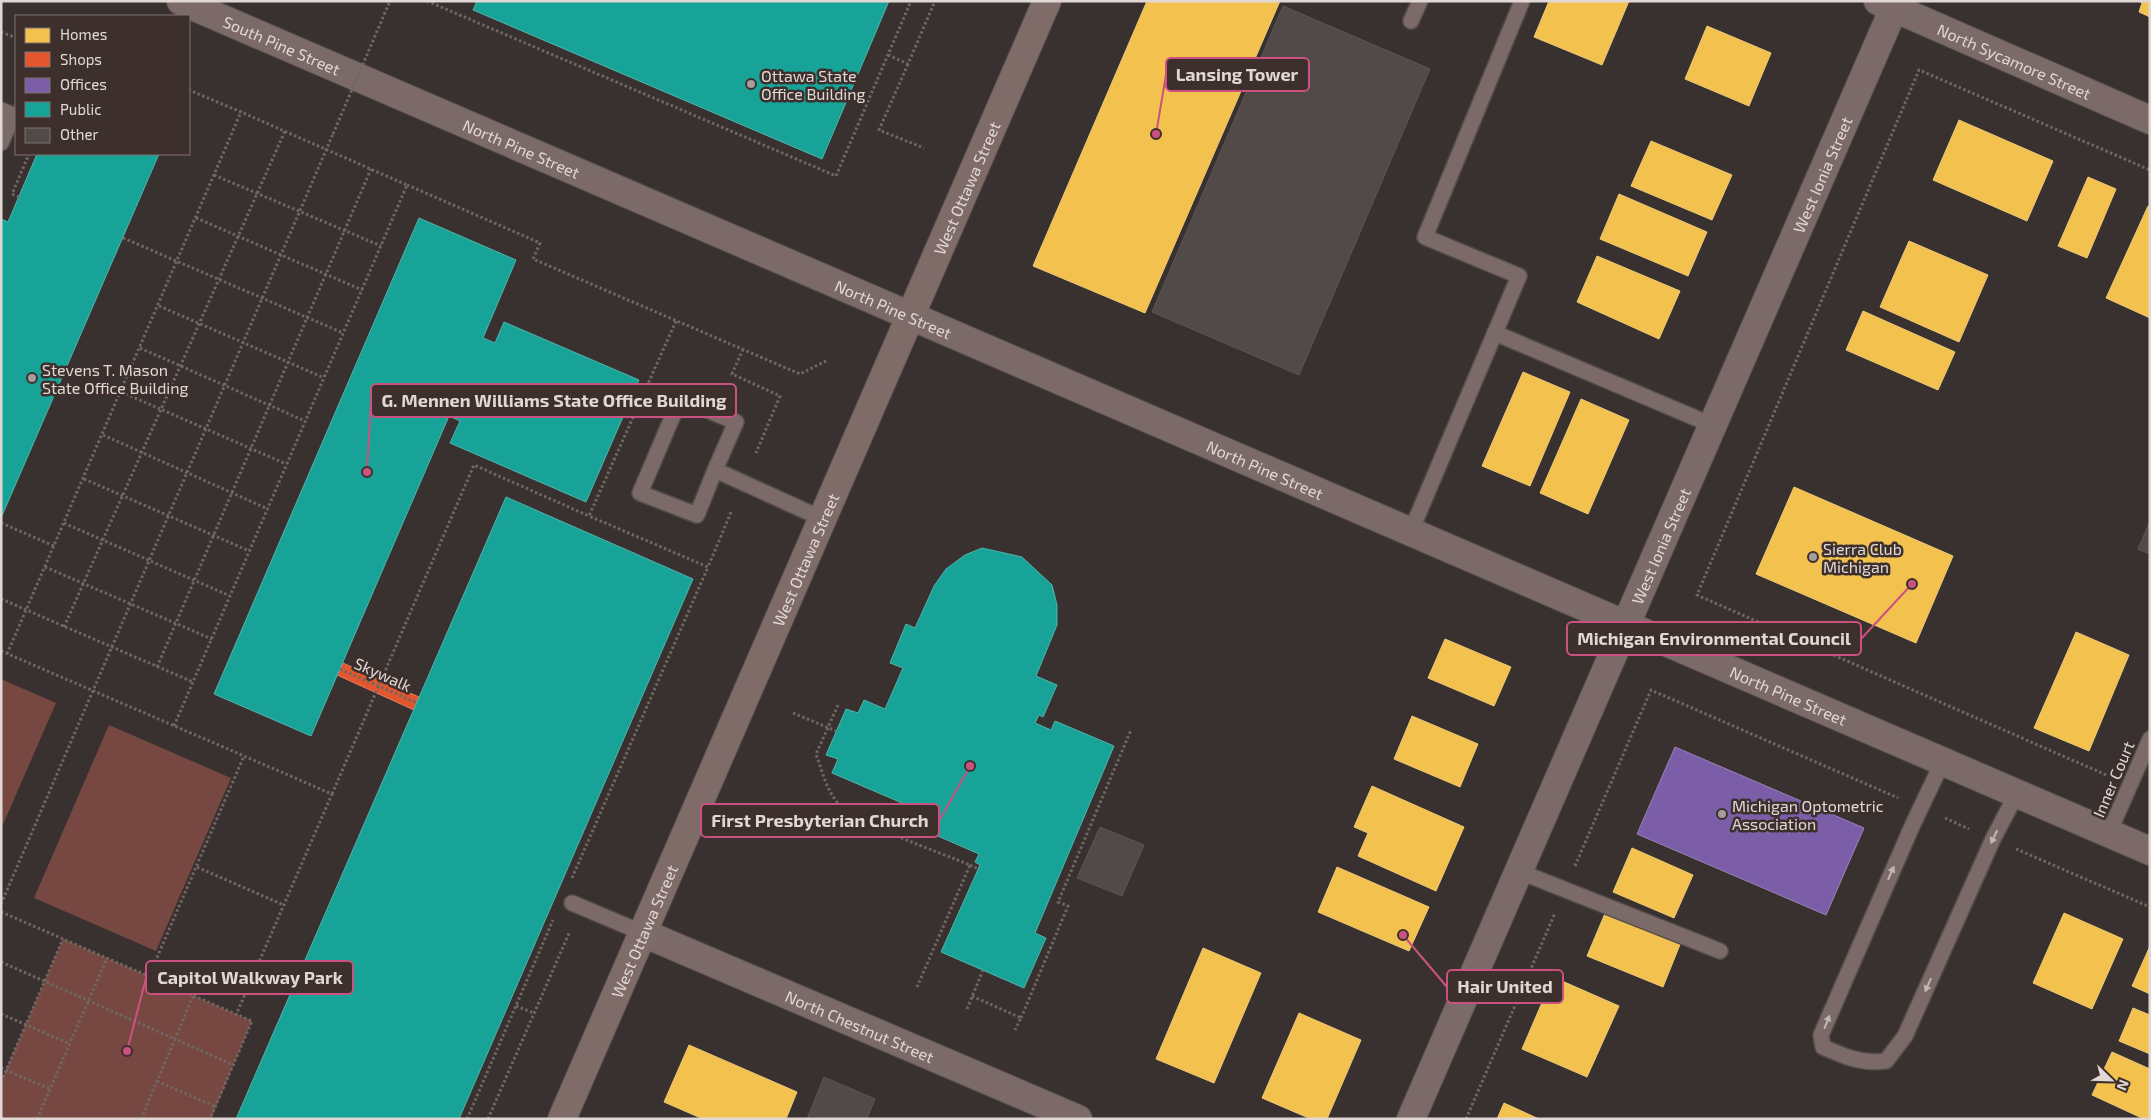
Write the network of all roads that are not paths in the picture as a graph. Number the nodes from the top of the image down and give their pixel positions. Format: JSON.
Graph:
{"nodes":[{"id":1,"x":181,"y":1,"type":"edge"},
{"id":2,"x":1047,"y":1,"type":"edge"},
{"id":3,"x":1420,"y":1,"type":"edge"},
{"id":4,"x":1522,"y":1,"type":"edge"},
{"id":5,"x":1890,"y":4,"type":"edge"},
{"id":6,"x":1411,"y":21,"type":"dead end"},
{"id":7,"x":382,"y":87,"type":"joint"},
{"id":8,"x":1,"y":110,"type":"edge"},
{"id":9,"x":2150,"y":120,"type":"edge"},
{"id":10,"x":1,"y":143,"type":"edge"},
{"id":11,"x":911,"y":316,"type":"junction"},
{"id":12,"x":1495,"y":333,"type":"junction"},
{"id":13,"x":1712,"y":425,"type":"junction"},
{"id":14,"x":715,"y":470,"type":"junction"},
{"id":15,"x":823,"y":519,"type":"junction"},
{"id":16,"x":1410,"y":531,"type":"junction"},
{"id":17,"x":1625,"y":624,"type":"junction"},
{"id":18,"x":2150,"y":739,"type":"edge"},
{"id":19,"x":1943,"y":762,"type":"junction"},
{"id":20,"x":2017,"y":793,"type":"junction"},
{"id":21,"x":2110,"y":833,"type":"junction"},
{"id":22,"x":2150,"y":851,"type":"edge"},
{"id":23,"x":1518,"y":871,"type":"junction"},
{"id":24,"x":572,"y":903,"type":"dead end"},
{"id":25,"x":643,"y":933,"type":"junction"},
{"id":26,"x":1720,"y":951,"type":"dead end"},
{"id":27,"x":1050,"y":1113,"type":"edge"},
{"id":28,"x":562,"y":1119,"type":"edge"},
{"id":29,"x":1078,"y":1119,"type":"edge"},
{"id":30,"x":1411,"y":1119,"type":"edge"}],
"edges":[{"from":1,"to":7,"type":"street","name":"South Pine Street"},
{"from":2,"to":11,"type":"main road","name":"West Ottawa Street"},
{"from":3,"to":6,"type":"lane"},
{"from":4,"to":12,"type":"lane"},
{"from":5,"to":9,"type":"street","name":"North Sycamore Street"},
{"from":5,"to":13,"type":"street","name":"West Ionia Street"},
{"from":7,"to":11,"type":"street","name":"North Pine Street"},
{"from":8,"to":10,"type":"lane"},
{"from":11,"to":15,"type":"main road","name":"West Ottawa Street"},
{"from":11,"to":16,"type":"street","name":"North Pine Street"},
{"from":12,"to":13,"type":"lane"},
{"from":12,"to":16,"type":"lane"},
{"from":13,"to":17,"type":"street","name":"West Ionia Street"},
{"from":14,"to":14,"type":"lane"},
{"from":14,"to":15,"type":"lane"},
{"from":15,"to":25,"type":"main road","name":"West Ottawa Street"},
{"from":16,"to":17,"type":"street","name":"North Pine Street"},
{"from":17,"to":19,"type":"street","name":"North Pine Street"},
{"from":17,"to":23,"type":"street","name":"West Ionia Street"},
{"from":18,"to":21,"type":"lane","name":"Inner Court"},
{"from":19,"to":20,"type":"street","name":"North Pine Street"},
{"from":20,"to":19,"type":"lane","one_way":true},
{"from":20,"to":21,"type":"street","name":"North Pine Street"},
{"from":21,"to":22,"type":"street","name":"North Pine Street"},
{"from":23,"to":26,"type":"lane"},
{"from":23,"to":30,"type":"street","name":"West Ionia Street"},
{"from":24,"to":25,"type":"lane"},
{"from":25,"to":27,"type":"street","name":"North Chestnut Street"},
{"from":25,"to":28,"type":"main road","name":"West Ottawa Street"},
{"from":27,"to":29,"type":"street","name":"North Chestnut Street"}]}
